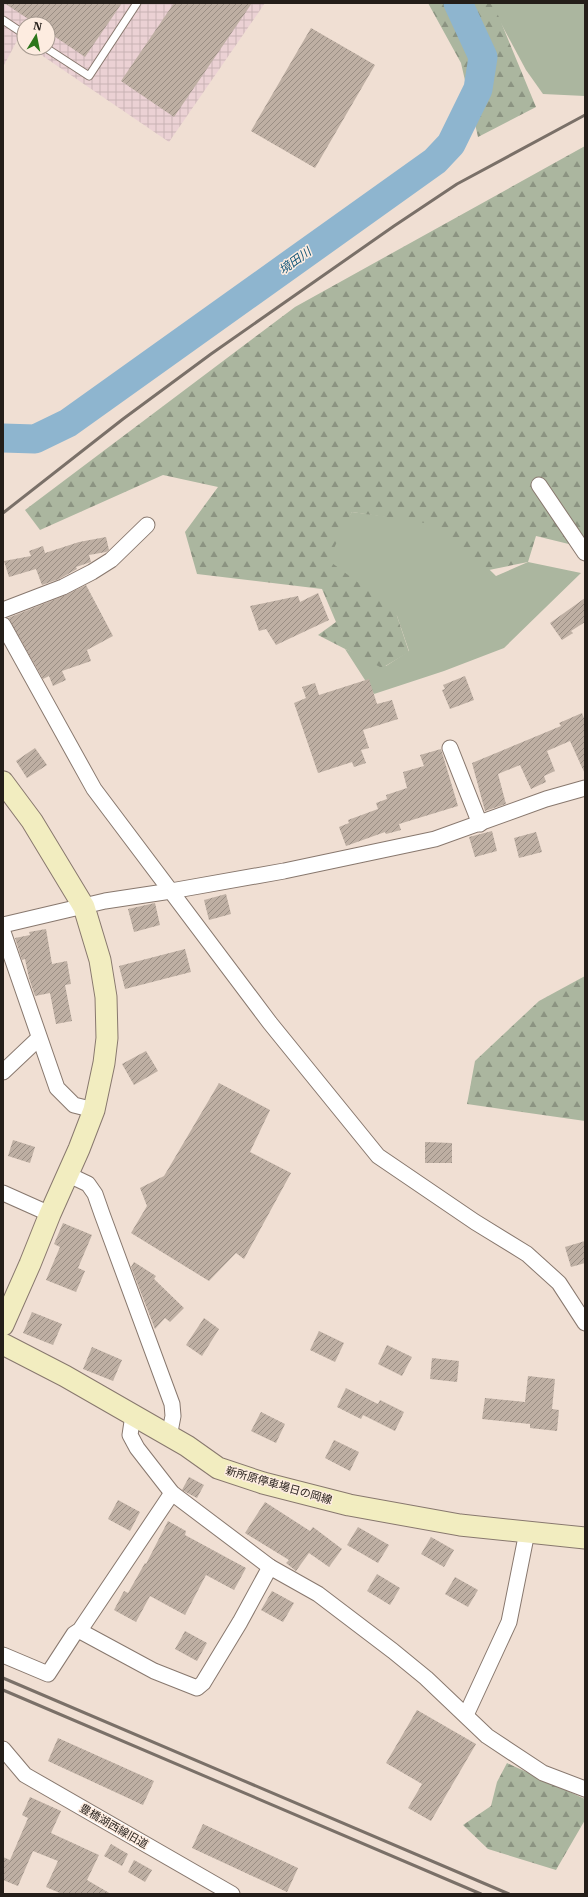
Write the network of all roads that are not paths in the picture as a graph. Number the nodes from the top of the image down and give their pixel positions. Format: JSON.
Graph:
{"nodes":[{"id":1,"x":137,"y":3,"type":"edge"},
{"id":2,"x":3,"y":20,"type":"edge"},
{"id":3,"x":16,"y":29,"type":"edge"},
{"id":4,"x":56,"y":55,"type":"edge"},
{"id":5,"x":539,"y":485,"type":"dead end"},
{"id":6,"x":147,"y":525,"type":"dead end"},
{"id":7,"x":585,"y":553,"type":"edge"},
{"id":8,"x":3,"y":610,"type":"edge"},
{"id":9,"x":3,"y":625,"type":"edge"},
{"id":10,"x":450,"y":748,"type":"dead end"},
{"id":11,"x":3,"y":782,"type":"edge"},
{"id":12,"x":585,"y":788,"type":"edge"},
{"id":13,"x":480,"y":824,"type":"junction"},
{"id":14,"x":171,"y":891,"type":"junction"},
{"id":15,"x":84,"y":907,"type":"junction"},
{"id":16,"x":3,"y":925,"type":"edge"},
{"id":17,"x":3,"y":932,"type":"edge"},
{"id":18,"x":39,"y":1038,"type":"junction"},
{"id":19,"x":3,"y":1072,"type":"edge"},
{"id":20,"x":94,"y":1110,"type":"junction"},
{"id":21,"x":67,"y":1174,"type":"junction"},
{"id":22,"x":3,"y":1193,"type":"edge"},
{"id":23,"x":50,"y":1214,"type":"junction"},
{"id":24,"x":585,"y":1322,"type":"edge"},
{"id":25,"x":3,"y":1325,"type":"edge"},
{"id":26,"x":3,"y":1344,"type":"edge"},
{"id":27,"x":133,"y":1415,"type":"junction"},
{"id":28,"x":169,"y":1437,"type":"junction"},
{"id":29,"x":172,"y":1493,"type":"junction"},
{"id":30,"x":527,"y":1532,"type":"junction"},
{"id":31,"x":585,"y":1538,"type":"edge"},
{"id":32,"x":270,"y":1566,"type":"junction"},
{"id":33,"x":80,"y":1631,"type":"junction"},
{"id":34,"x":3,"y":1655,"type":"edge"},
{"id":35,"x":466,"y":1715,"type":"junction"},
{"id":36,"x":3,"y":1749,"type":"edge"},
{"id":37,"x":3,"y":1763,"type":"edge"},
{"id":38,"x":25,"y":1775,"type":"junction"},
{"id":39,"x":585,"y":1789,"type":"edge"},
{"id":40,"x":232,"y":1894,"type":"edge"}],
"edges":[{"from":1,"to":4,"type":"lane"},
{"from":2,"to":3,"type":"lane"},
{"from":5,"to":7,"type":"street"},
{"from":6,"to":8,"type":"street"},
{"from":9,"to":14,"type":"street"},
{"from":10,"to":13,"type":"street"},
{"from":11,"to":15,"type":"main road"},
{"from":12,"to":13,"type":"street"},
{"from":13,"to":14,"type":"street"},
{"from":14,"to":15,"type":"street"},
{"from":14,"to":24,"type":"street"},
{"from":15,"to":16,"type":"street"},
{"from":15,"to":20,"type":"main road"},
{"from":17,"to":18,"type":"street"},
{"from":18,"to":19,"type":"street"},
{"from":18,"to":20,"type":"street"},
{"from":20,"to":21,"type":"main road"},
{"from":21,"to":23,"type":"main road"},
{"from":21,"to":28,"type":"street"},
{"from":22,"to":23,"type":"street"},
{"from":23,"to":25,"type":"main road"},
{"from":26,"to":27,"type":"main road","name":"新所原停車場日の岡線"},
{"from":27,"to":28,"type":"main road","name":"新所原停車場日の岡線"},
{"from":27,"to":29,"type":"street"},
{"from":28,"to":30,"type":"main road","name":"新所原停車場日の岡線"},
{"from":29,"to":32,"type":"street"},
{"from":29,"to":33,"type":"street"},
{"from":30,"to":31,"type":"main road","name":"新所原停車場日の岡線"},
{"from":30,"to":35,"type":"street"},
{"from":32,"to":33,"type":"street"},
{"from":32,"to":35,"type":"street"},
{"from":33,"to":34,"type":"street"},
{"from":35,"to":39,"type":"street"},
{"from":36,"to":38,"type":"street","name":"豊橋湖西線旧道"},
{"from":37,"to":38,"type":"street"},
{"from":38,"to":40,"type":"street","name":"豊橋湖西線旧道"}]}
